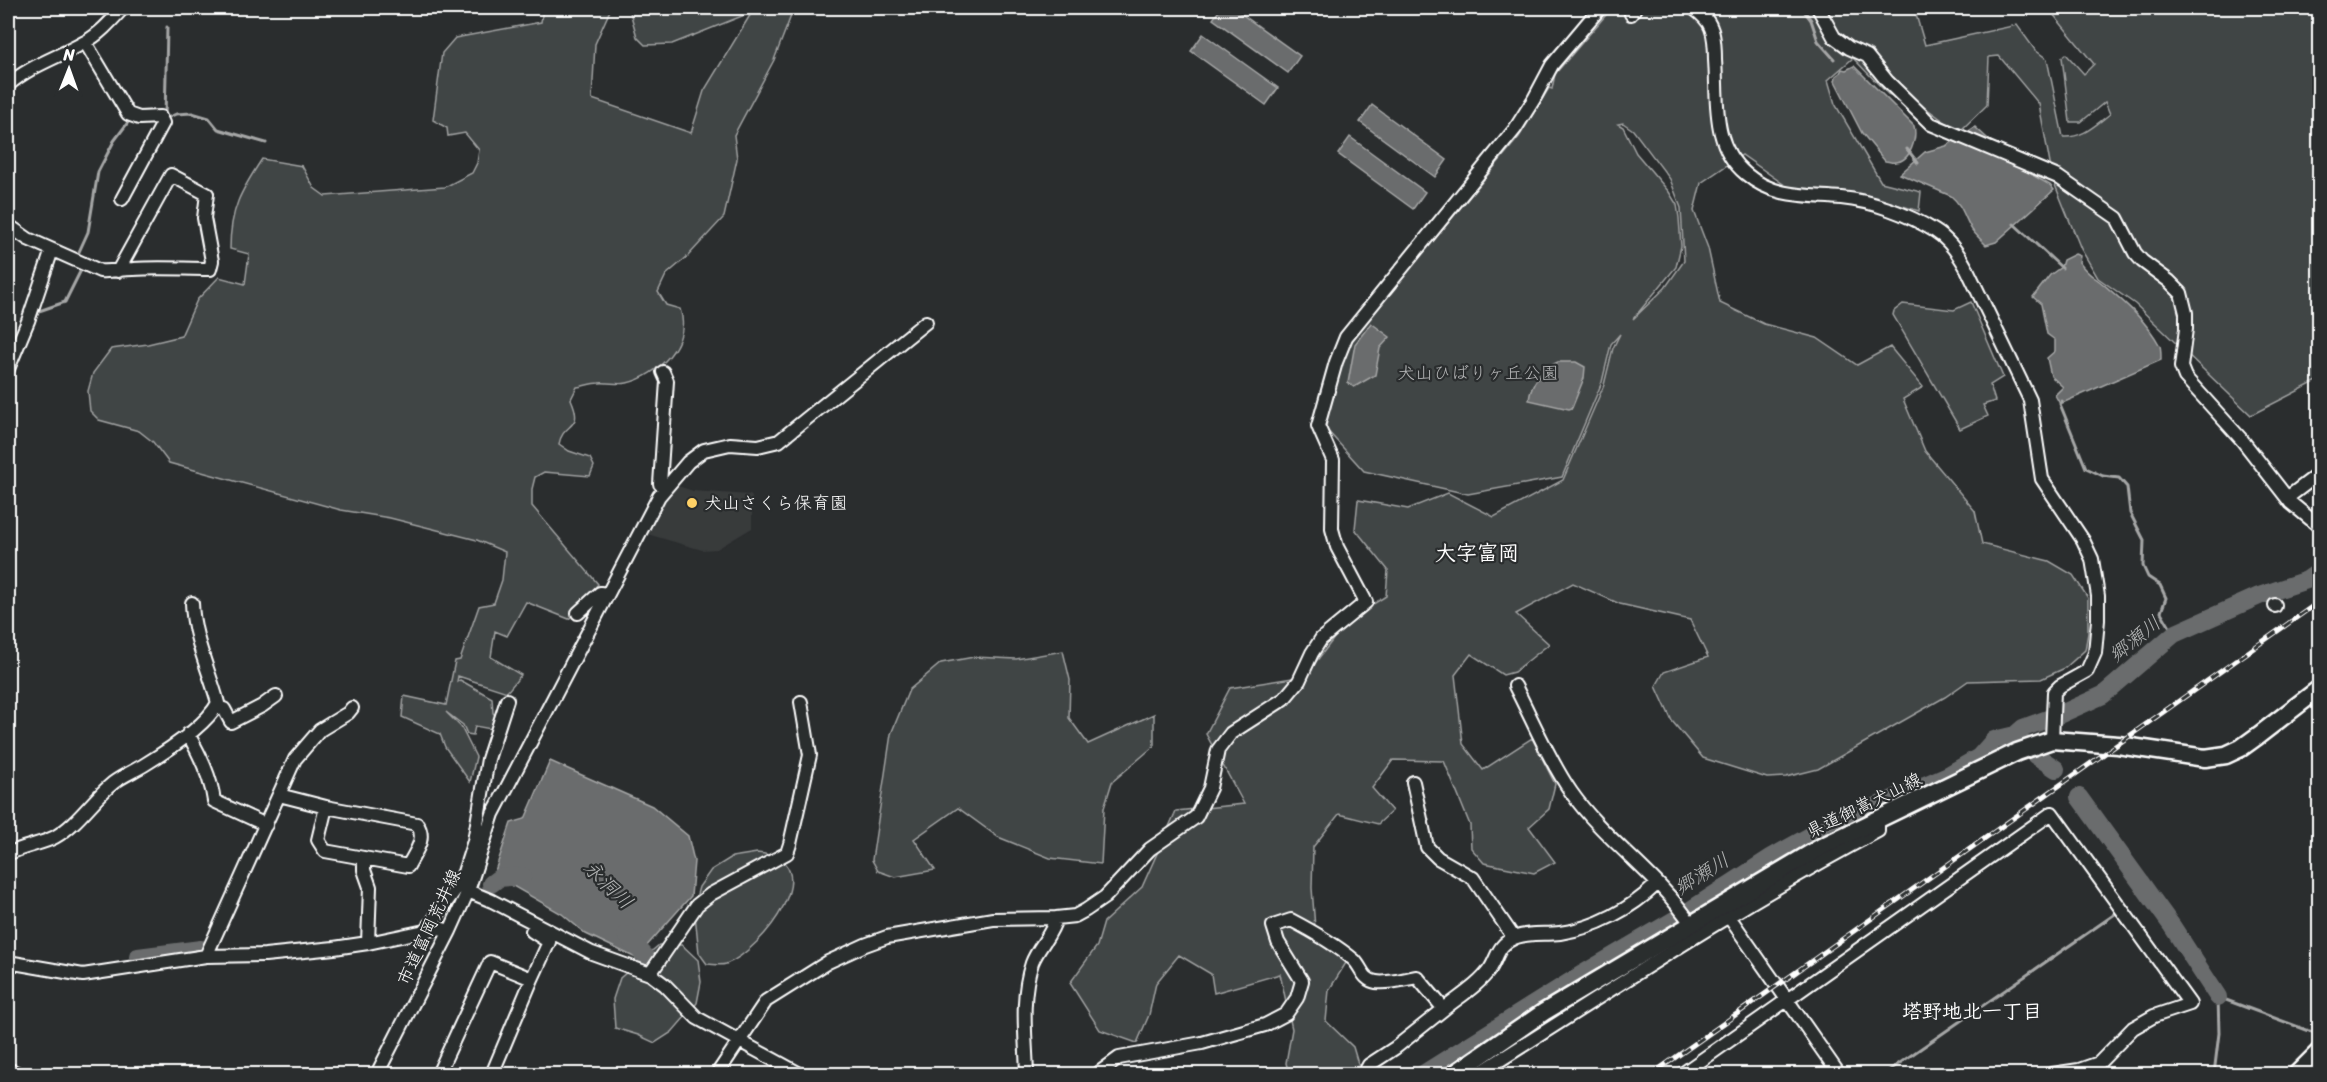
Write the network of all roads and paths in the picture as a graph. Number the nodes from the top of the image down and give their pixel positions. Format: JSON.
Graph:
{"nodes":[{"id":1,"x":123,"y":8,"type":"edge"},
{"id":2,"x":1600,"y":8,"type":"edge"},
{"id":3,"x":1693,"y":8,"type":"edge"},
{"id":4,"x":1818,"y":8,"type":"edge"},
{"id":5,"x":86,"y":42,"type":"junction"},
{"id":6,"x":8,"y":85,"type":"edge"},
{"id":7,"x":122,"y":199,"type":"dead end"},
{"id":8,"x":8,"y":225,"type":"edge"},
{"id":9,"x":52,"y":250,"type":"junction"},
{"id":10,"x":118,"y":271,"type":"junction"},
{"id":11,"x":926,"y":322,"type":"dead end"},
{"id":12,"x":8,"y":369,"type":"edge"},
{"id":13,"x":663,"y":372,"type":"dead end"},
{"id":14,"x":2319,"y":474,"type":"edge"},
{"id":15,"x":665,"y":488,"type":"junction"},
{"id":16,"x":2287,"y":498,"type":"junction"},
{"id":17,"x":2319,"y":527,"type":"edge"},
{"id":18,"x":607,"y":594,"type":"junction"},
{"id":19,"x":192,"y":603,"type":"dead end"},
{"id":20,"x":578,"y":613,"type":"dead end"},
{"id":21,"x":1515,"y":687,"type":"dead end"},
{"id":22,"x":2319,"y":688,"type":"edge"},
{"id":23,"x":276,"y":696,"type":"dead end"},
{"id":24,"x":507,"y":700,"type":"dead end"},
{"id":25,"x":801,"y":702,"type":"dead end"},
{"id":26,"x":216,"y":706,"type":"junction"},
{"id":27,"x":352,"y":708,"type":"dead end"},
{"id":28,"x":188,"y":734,"type":"junction"},
{"id":29,"x":2049,"y":735,"type":"junction"},
{"id":30,"x":1413,"y":782,"type":"dead end"},
{"id":31,"x":279,"y":795,"type":"junction"},
{"id":32,"x":326,"y":807,"type":"junction"},
{"id":33,"x":266,"y":825,"type":"junction"},
{"id":34,"x":8,"y":854,"type":"edge"},
{"id":35,"x":364,"y":858,"type":"junction"},
{"id":36,"x":1657,"y":884,"type":"junction"},
{"id":37,"x":468,"y":891,"type":"junction"},
{"id":38,"x":492,"y":901,"type":"junction"},
{"id":39,"x":1725,"y":911,"type":"junction"},
{"id":40,"x":1056,"y":918,"type":"junction"},
{"id":41,"x":1689,"y":921,"type":"junction"},
{"id":42,"x":430,"y":929,"type":"junction"},
{"id":43,"x":450,"y":932,"type":"junction"},
{"id":44,"x":1514,"y":938,"type":"junction"},
{"id":45,"x":368,"y":943,"type":"junction"},
{"id":46,"x":206,"y":956,"type":"junction"},
{"id":47,"x":8,"y":962,"type":"edge"},
{"id":48,"x":650,"y":974,"type":"junction"},
{"id":49,"x":532,"y":979,"type":"junction"},
{"id":50,"x":1787,"y":999,"type":"junction"},
{"id":51,"x":1444,"y":1009,"type":"junction"},
{"id":52,"x":739,"y":1040,"type":"junction"},
{"id":53,"x":2319,"y":1051,"type":"edge"},
{"id":54,"x":8,"y":1069,"type":"edge"},
{"id":55,"x":19,"y":1074,"type":"edge"},
{"id":56,"x":377,"y":1074,"type":"edge"},
{"id":57,"x":438,"y":1074,"type":"edge"},
{"id":58,"x":492,"y":1074,"type":"edge"},
{"id":59,"x":717,"y":1074,"type":"edge"},
{"id":60,"x":800,"y":1074,"type":"edge"},
{"id":61,"x":1027,"y":1074,"type":"edge"},
{"id":62,"x":1101,"y":1074,"type":"edge"},
{"id":63,"x":1364,"y":1074,"type":"edge"},
{"id":64,"x":1454,"y":1074,"type":"edge"},
{"id":65,"x":1478,"y":1074,"type":"edge"},
{"id":66,"x":1682,"y":1074,"type":"edge"},
{"id":67,"x":1839,"y":1074,"type":"edge"},
{"id":68,"x":2052,"y":1074,"type":"edge"},
{"id":69,"x":2297,"y":1074,"type":"edge"}],
"edges":[{"from":1,"to":5,"type":"street"},
{"from":2,"to":40,"type":"street"},
{"from":3,"to":29,"type":"street"},
{"from":4,"to":16,"type":"street"},
{"from":5,"to":6,"type":"street"},
{"from":5,"to":7,"type":"street"},
{"from":8,"to":9,"type":"street"},
{"from":9,"to":10,"type":"street"},
{"from":9,"to":12,"type":"street"},
{"from":10,"to":10,"type":"street"},
{"from":11,"to":15,"type":"street","name":"市道富岡荒井線"},
{"from":13,"to":15,"type":"street"},
{"from":14,"to":16,"type":"street"},
{"from":15,"to":18,"type":"street","name":"市道富岡荒井線"},
{"from":16,"to":17,"type":"street"},
{"from":18,"to":20,"type":"street"},
{"from":18,"to":37,"type":"street","name":"市道富岡荒井線"},
{"from":19,"to":26,"type":"street"},
{"from":21,"to":36,"type":"street"},
{"from":22,"to":29,"type":"main road","name":"県道御嵩犬山線"},
{"from":23,"to":26,"type":"street"},
{"from":24,"to":42,"type":"street"},
{"from":25,"to":48,"type":"street"},
{"from":26,"to":28,"type":"street"},
{"from":27,"to":31,"type":"street"},
{"from":28,"to":33,"type":"street"},
{"from":28,"to":34,"type":"street"},
{"from":29,"to":39,"type":"main road","name":"県道御嵩犬山線"},
{"from":30,"to":44,"type":"street"},
{"from":31,"to":32,"type":"street"},
{"from":31,"to":33,"type":"street"},
{"from":32,"to":35,"type":"street"},
{"from":32,"to":35,"type":"street"},
{"from":33,"to":46,"type":"street"},
{"from":35,"to":45,"type":"street"},
{"from":36,"to":41,"type":"street"},
{"from":36,"to":44,"type":"street"},
{"from":37,"to":38,"type":"street"},
{"from":37,"to":43,"type":"street","name":"市道富岡荒井線"},
{"from":38,"to":48,"type":"street"},
{"from":38,"to":49,"type":"street"},
{"from":39,"to":41,"type":"main road","name":"県道御嵩犬山線"},
{"from":39,"to":50,"type":"street"},
{"from":39,"to":65,"type":"street"},
{"from":40,"to":52,"type":"street"},
{"from":40,"to":61,"type":"street"},
{"from":41,"to":64,"type":"main road","name":"県道御嵩犬山線"},
{"from":42,"to":43,"type":"street"},
{"from":42,"to":45,"type":"street"},
{"from":43,"to":56,"type":"street","name":"市道富岡荒井線"},
{"from":44,"to":51,"type":"street"},
{"from":45,"to":46,"type":"street"},
{"from":46,"to":47,"type":"street"},
{"from":48,"to":52,"type":"street"},
{"from":49,"to":57,"type":"street"},
{"from":49,"to":58,"type":"street"},
{"from":50,"to":66,"type":"street"},
{"from":50,"to":67,"type":"street"},
{"from":50,"to":68,"type":"street"},
{"from":51,"to":62,"type":"street"},
{"from":51,"to":63,"type":"street"},
{"from":52,"to":59,"type":"street"},
{"from":52,"to":60,"type":"street"},
{"from":53,"to":69,"type":"main road"},
{"from":54,"to":55,"type":"street"}]}
